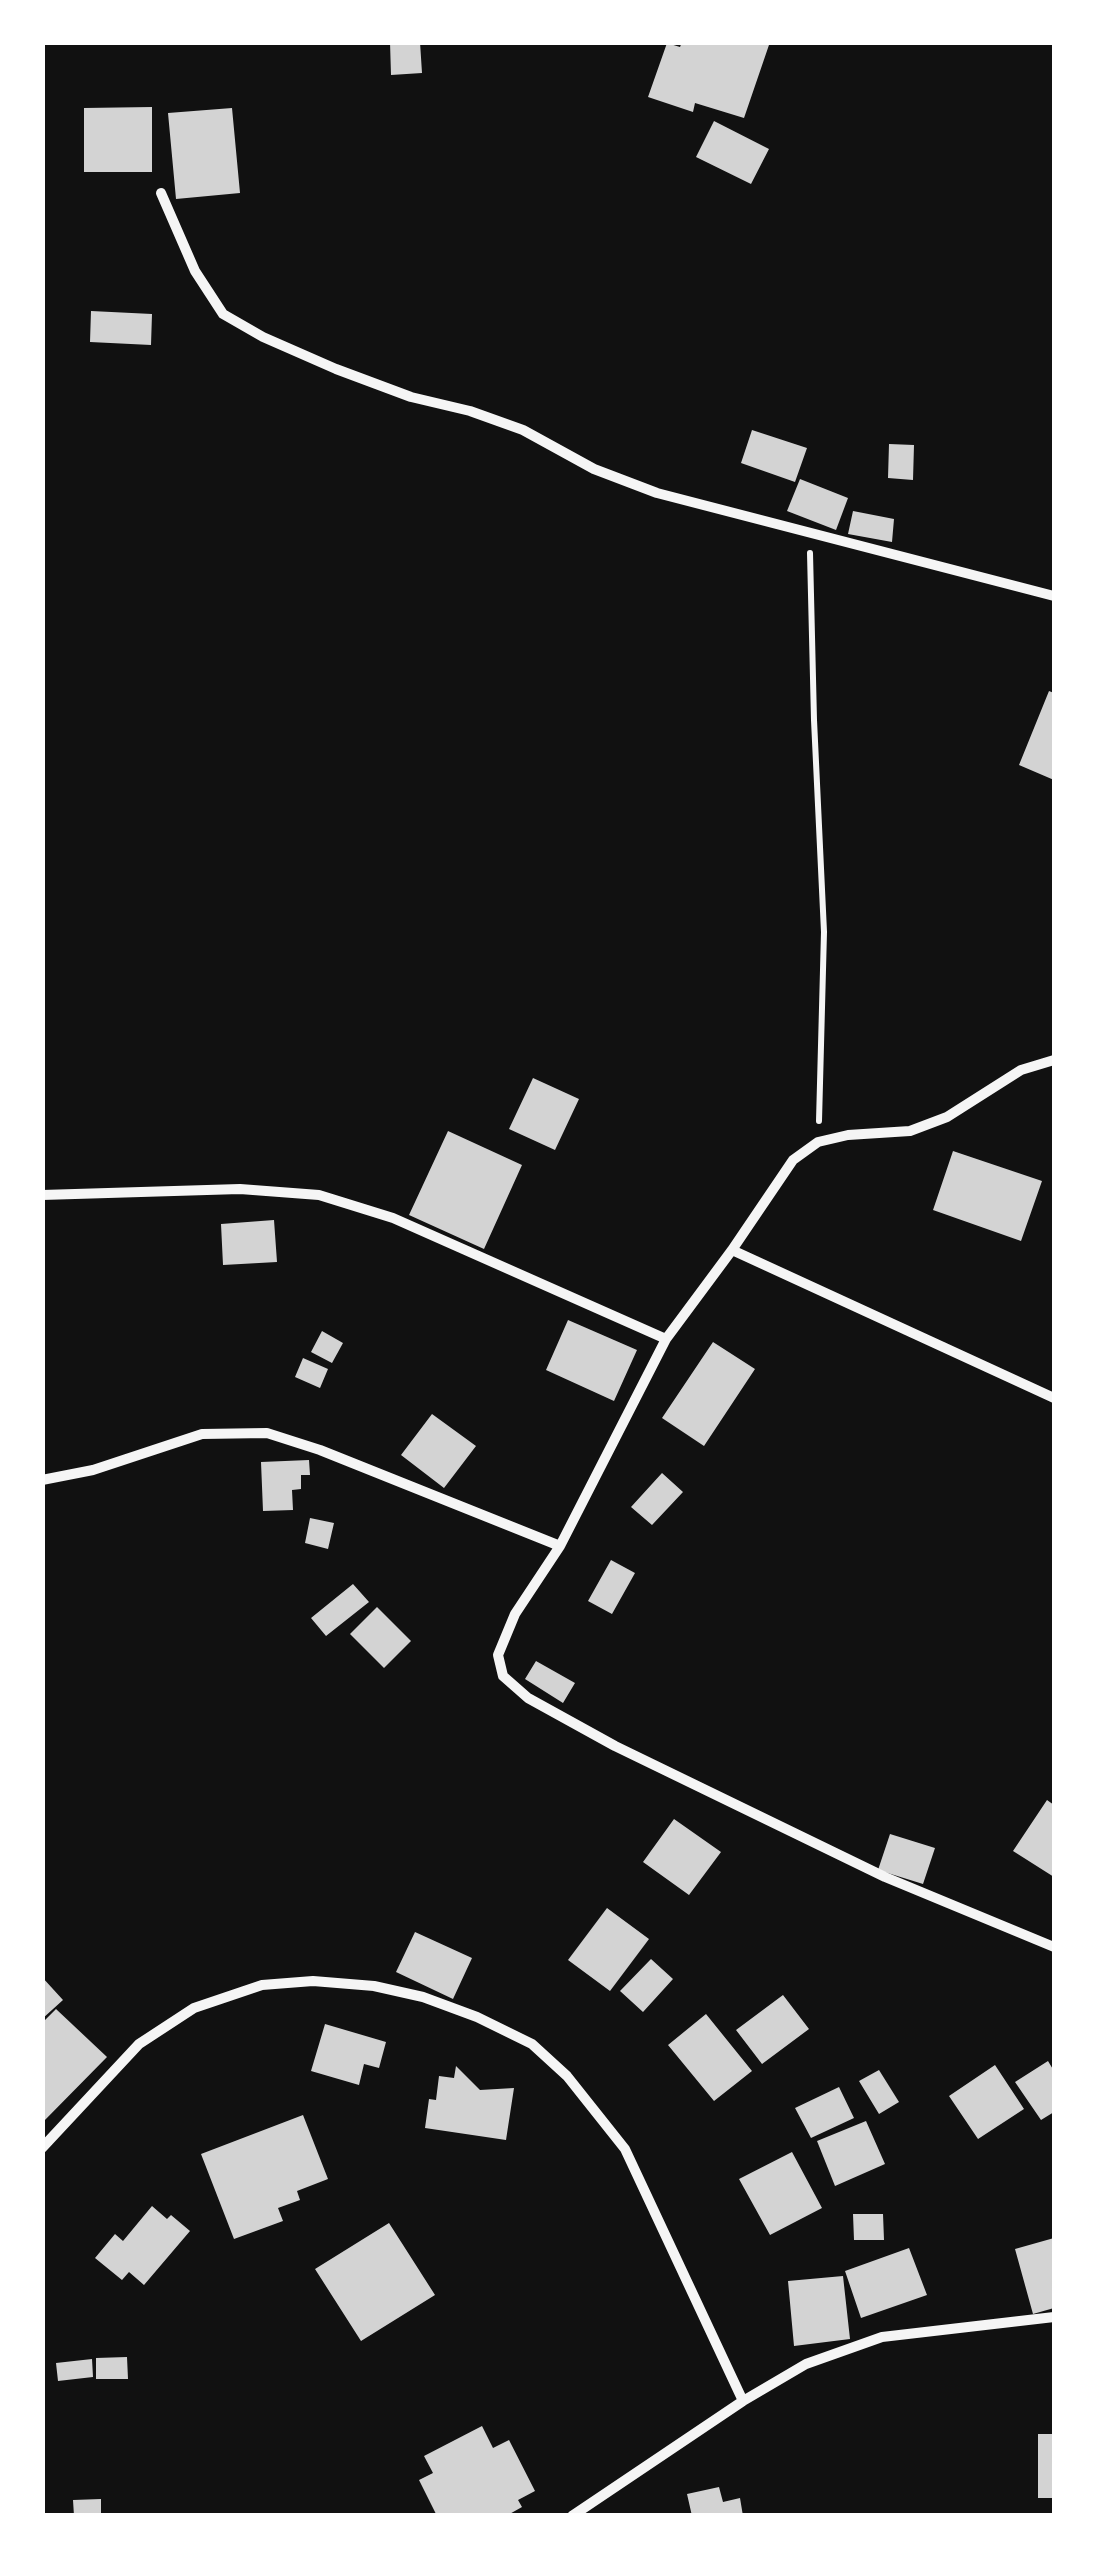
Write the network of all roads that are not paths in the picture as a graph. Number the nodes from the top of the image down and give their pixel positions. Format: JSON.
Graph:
{"nodes":[{"id":1,"x":161,"y":192,"type":"dead end"},
{"id":2,"x":1054,"y":596,"type":"edge"},
{"id":3,"x":1054,"y":1060,"type":"edge"},
{"id":4,"x":42,"y":1195,"type":"edge"},
{"id":5,"x":732,"y":1250,"type":"junction"},
{"id":6,"x":666,"y":1339,"type":"junction"},
{"id":7,"x":1054,"y":1398,"type":"edge"},
{"id":8,"x":42,"y":1480,"type":"edge"},
{"id":9,"x":560,"y":1546,"type":"junction"},
{"id":10,"x":1054,"y":1948,"type":"edge"},
{"id":11,"x":42,"y":2148,"type":"edge"},
{"id":12,"x":1054,"y":2317,"type":"edge"},
{"id":13,"x":743,"y":2401,"type":"junction"},
{"id":14,"x":572,"y":2516,"type":"edge"}],
"edges":[{"from":1,"to":2,"type":"street"},
{"from":3,"to":5,"type":"street"},
{"from":4,"to":6,"type":"street"},
{"from":5,"to":6,"type":"street"},
{"from":5,"to":7,"type":"street"},
{"from":6,"to":9,"type":"street"},
{"from":8,"to":9,"type":"street"},
{"from":9,"to":10,"type":"street"},
{"from":11,"to":13,"type":"street"},
{"from":12,"to":13,"type":"street"},
{"from":13,"to":14,"type":"street"}]}
